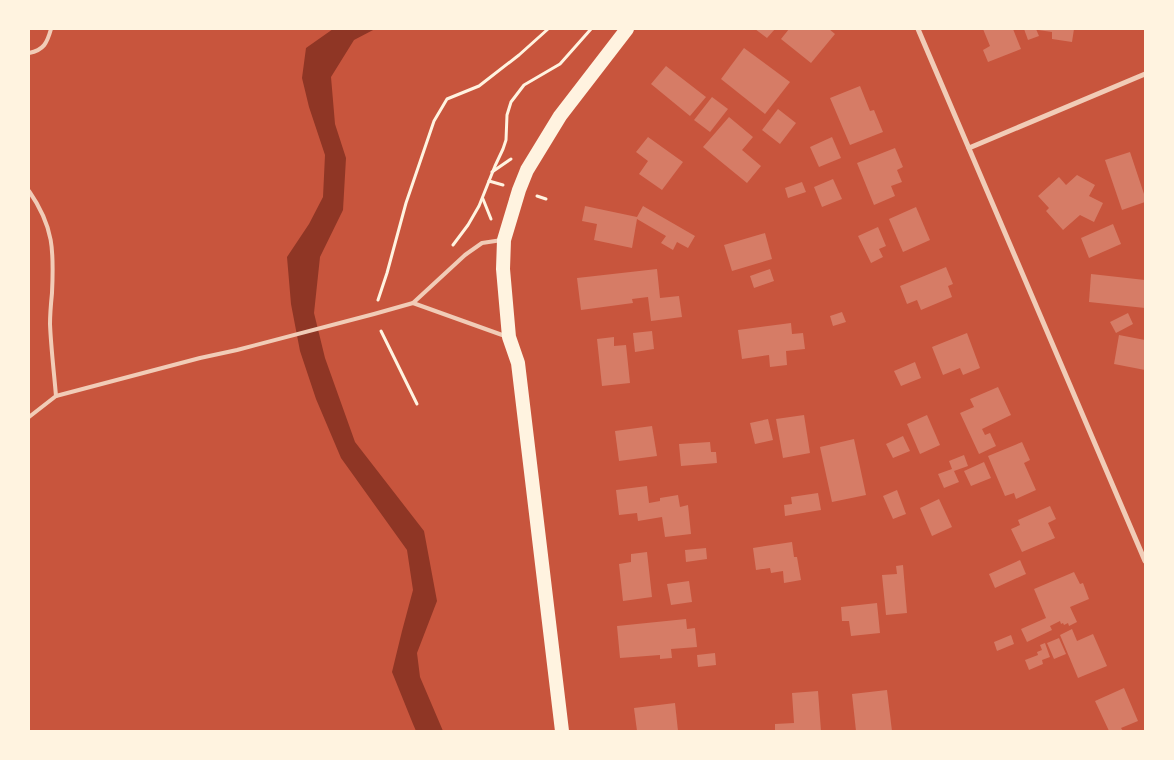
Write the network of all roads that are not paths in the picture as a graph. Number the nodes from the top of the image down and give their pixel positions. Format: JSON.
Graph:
{"nodes":[{"id":1,"x":51,"y":29,"type":"edge"},
{"id":2,"x":627,"y":29,"type":"edge"},
{"id":3,"x":918,"y":29,"type":"edge"},
{"id":4,"x":29,"y":53,"type":"edge"},
{"id":5,"x":1145,"y":74,"type":"edge"},
{"id":6,"x":969,"y":148,"type":"junction"},
{"id":7,"x":29,"y":191,"type":"edge"},
{"id":8,"x":504,"y":240,"type":"junction"},
{"id":9,"x":413,"y":303,"type":"junction"},
{"id":10,"x":509,"y":337,"type":"junction"},
{"id":11,"x":56,"y":396,"type":"junction"},
{"id":12,"x":29,"y":417,"type":"edge"},
{"id":13,"x":1145,"y":561,"type":"edge"},
{"id":14,"x":562,"y":731,"type":"edge"}],
"edges":[{"from":1,"to":4,"type":"lane"},
{"from":2,"to":8,"type":"highway"},
{"from":3,"to":6,"type":"street"},
{"from":5,"to":6,"type":"street"},
{"from":6,"to":13,"type":"street"},
{"from":7,"to":11,"type":"lane"},
{"from":8,"to":9,"type":"lane"},
{"from":8,"to":10,"type":"highway"},
{"from":9,"to":10,"type":"lane"},
{"from":9,"to":11,"type":"lane"},
{"from":10,"to":14,"type":"highway"},
{"from":11,"to":12,"type":"lane"}]}
